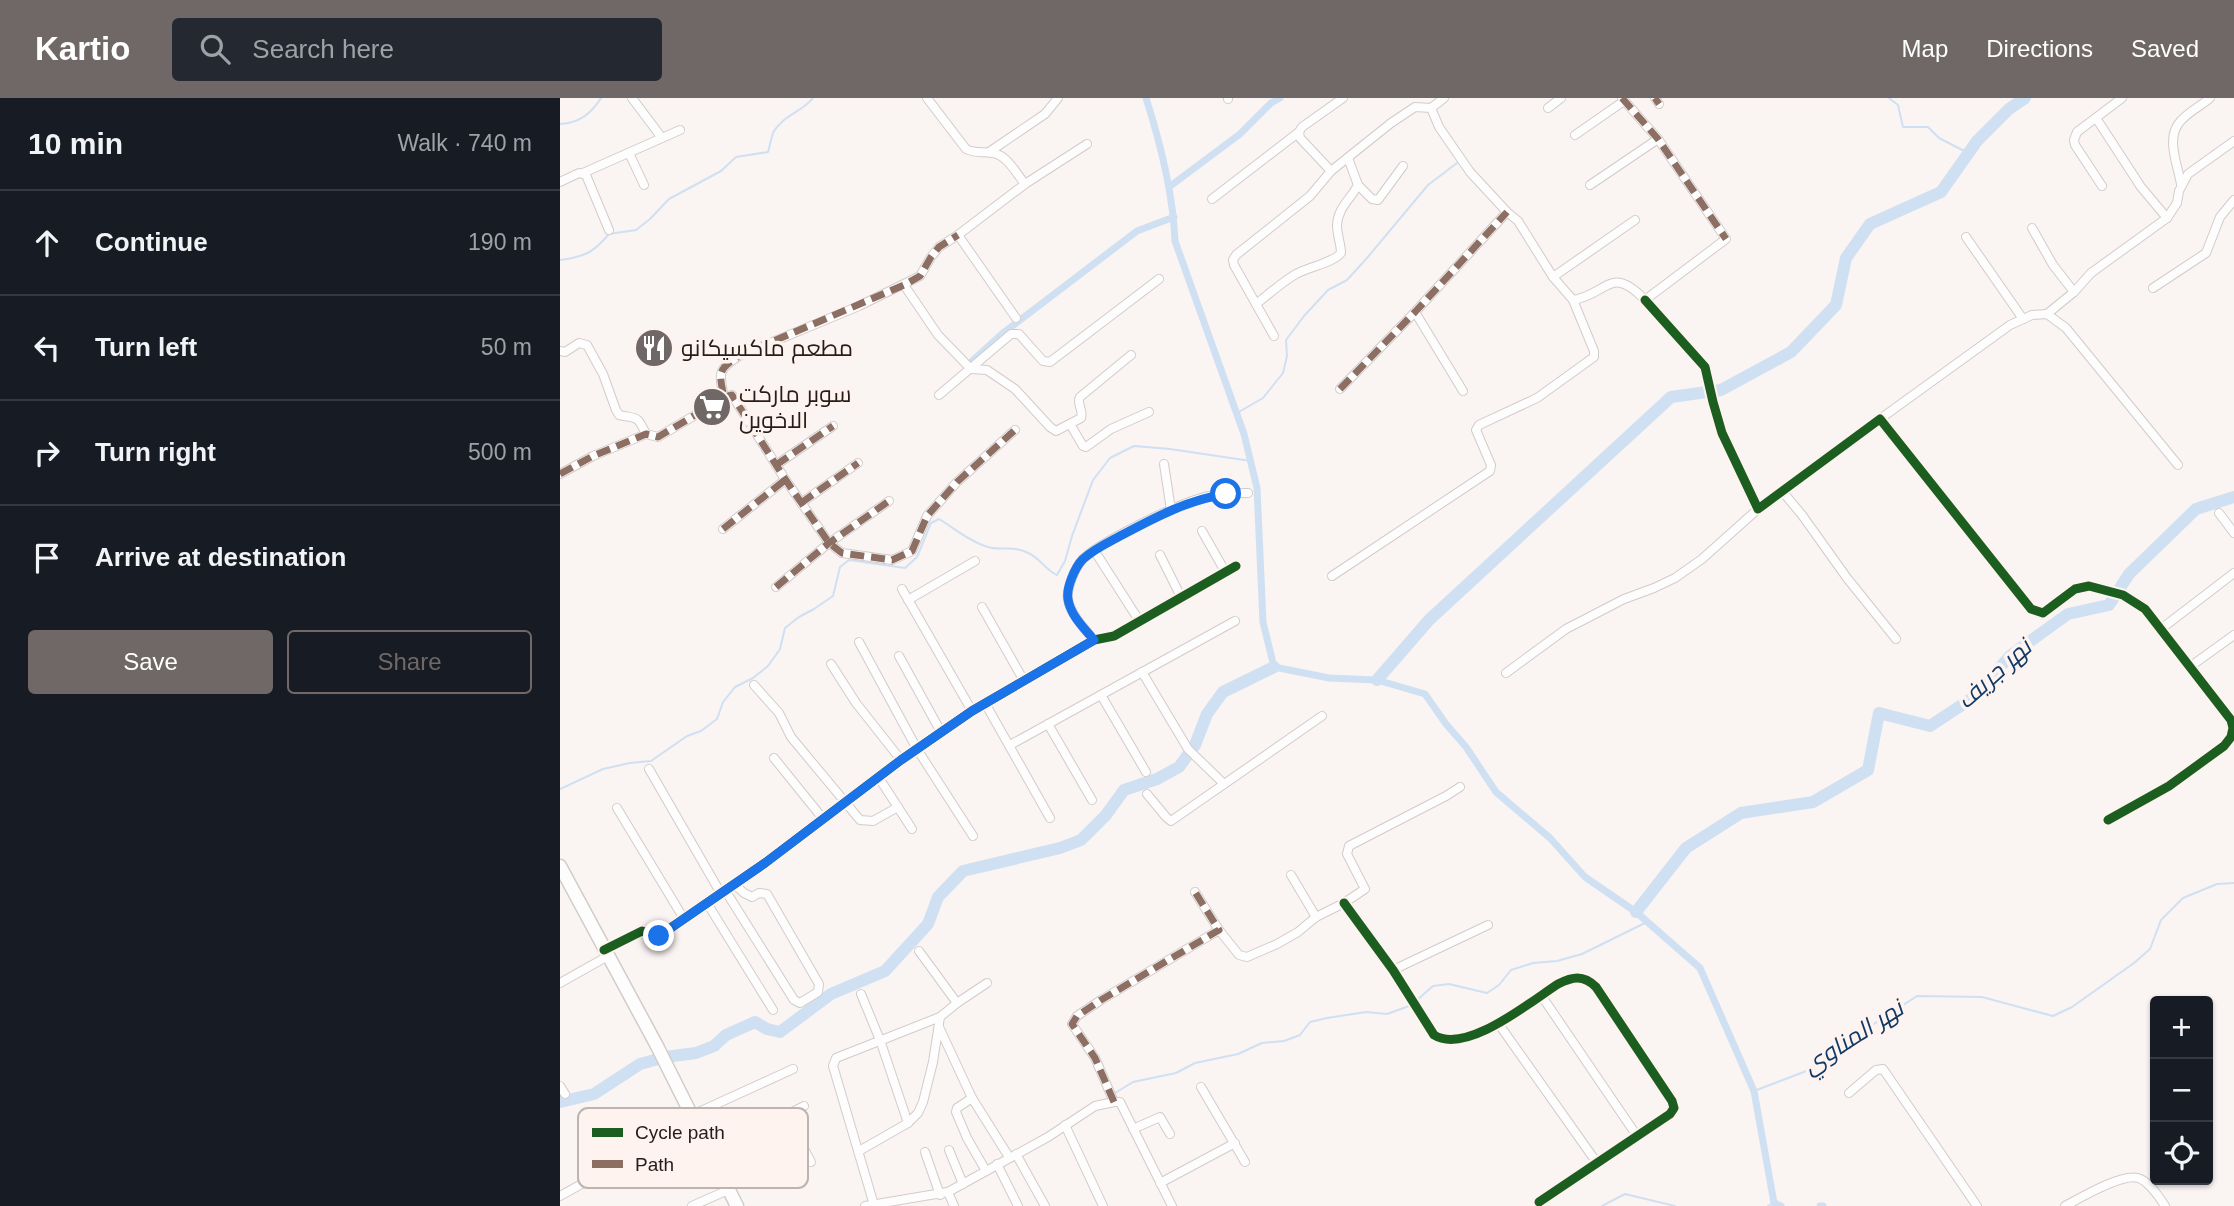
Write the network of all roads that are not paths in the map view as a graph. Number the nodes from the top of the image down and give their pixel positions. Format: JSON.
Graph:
{"nodes":[{"id":1,"x":632,"y":98,"type":"edge"},
{"id":2,"x":927,"y":98,"type":"edge"},
{"id":3,"x":1058,"y":98,"type":"edge"},
{"id":4,"x":1343,"y":98,"type":"edge"},
{"id":5,"x":1444,"y":98,"type":"edge"},
{"id":6,"x":1561,"y":98,"type":"edge"},
{"id":7,"x":2122,"y":98,"type":"edge"},
{"id":8,"x":2210,"y":98,"type":"edge"},
{"id":9,"x":1623,"y":99,"type":"edge"},
{"id":10,"x":1425,"y":104,"type":"edge"},
{"id":11,"x":1548,"y":108,"type":"dead end"},
{"id":12,"x":2096,"y":118,"type":"junction"},
{"id":13,"x":680,"y":131,"type":"dead end"},
{"id":14,"x":1299,"y":132,"type":"junction"},
{"id":15,"x":1575,"y":135,"type":"dead end"},
{"id":16,"x":662,"y":138,"type":"junction"},
{"id":17,"x":1658,"y":139,"type":"junction"},
{"id":18,"x":2234,"y":141,"type":"edge"},
{"id":19,"x":1087,"y":144,"type":"dead end"},
{"id":20,"x":989,"y":152,"type":"junction"},
{"id":21,"x":629,"y":153,"type":"junction"},
{"id":22,"x":1348,"y":158,"type":"junction"},
{"id":23,"x":1403,"y":166,"type":"dead end"},
{"id":24,"x":1331,"y":171,"type":"junction"},
{"id":25,"x":583,"y":173,"type":"junction"},
{"id":26,"x":560,"y":182,"type":"edge"},
{"id":27,"x":1025,"y":184,"type":"junction"},
{"id":28,"x":2181,"y":184,"type":"junction"},
{"id":29,"x":644,"y":185,"type":"dead end"},
{"id":30,"x":1358,"y":185,"type":"junction"},
{"id":31,"x":1590,"y":185,"type":"dead end"},
{"id":32,"x":2102,"y":186,"type":"dead end"},
{"id":33,"x":1212,"y":199,"type":"dead end"},
{"id":34,"x":2234,"y":200,"type":"edge"},
{"id":35,"x":1507,"y":212,"type":"junction"},
{"id":36,"x":2166,"y":218,"type":"junction"},
{"id":37,"x":1635,"y":220,"type":"dead end"},
{"id":38,"x":2032,"y":228,"type":"dead end"},
{"id":39,"x":609,"y":230,"type":"dead end"},
{"id":40,"x":958,"y":235,"type":"junction"},
{"id":41,"x":1966,"y":237,"type":"dead end"},
{"id":42,"x":1553,"y":277,"type":"junction"},
{"id":43,"x":1159,"y":279,"type":"dead end"},
{"id":44,"x":904,"y":285,"type":"junction"},
{"id":45,"x":2153,"y":288,"type":"dead end"},
{"id":46,"x":2074,"y":292,"type":"junction"},
{"id":47,"x":1573,"y":300,"type":"junction"},
{"id":48,"x":1645,"y":300,"type":"junction"},
{"id":49,"x":1256,"y":304,"type":"junction"},
{"id":50,"x":1415,"y":312,"type":"junction"},
{"id":51,"x":2047,"y":314,"type":"junction"},
{"id":52,"x":1016,"y":318,"type":"dead end"},
{"id":53,"x":2023,"y":319,"type":"junction"},
{"id":54,"x":1274,"y":336,"type":"dead end"},
{"id":55,"x":560,"y":351,"type":"edge"},
{"id":56,"x":1131,"y":355,"type":"dead end"},
{"id":57,"x":971,"y":369,"type":"junction"},
{"id":58,"x":1340,"y":389,"type":"dead end"},
{"id":59,"x":1463,"y":391,"type":"dead end"},
{"id":60,"x":939,"y":395,"type":"dead end"},
{"id":61,"x":724,"y":397,"type":"junction"},
{"id":62,"x":1149,"y":412,"type":"dead end"},
{"id":63,"x":1880,"y":419,"type":"junction"},
{"id":64,"x":1070,"y":424,"type":"junction"},
{"id":65,"x":833,"y":426,"type":"dead end"},
{"id":66,"x":1016,"y":430,"type":"dead end"},
{"id":67,"x":646,"y":434,"type":"junction"},
{"id":68,"x":858,"y":463,"type":"dead end"},
{"id":69,"x":1164,"y":464,"type":"dead end"},
{"id":70,"x":776,"y":465,"type":"junction"},
{"id":71,"x":2178,"y":465,"type":"dead end"},
{"id":72,"x":560,"y":474,"type":"edge"},
{"id":73,"x":785,"y":480,"type":"junction"},
{"id":74,"x":1782,"y":491,"type":"junction"},
{"id":75,"x":1248,"y":493,"type":"dead end"},
{"id":76,"x":889,"y":501,"type":"dead end"},
{"id":77,"x":801,"y":503,"type":"junction"},
{"id":78,"x":1758,"y":509,"type":"junction"},
{"id":79,"x":1171,"y":510,"type":"junction"},
{"id":80,"x":2219,"y":513,"type":"dead end"},
{"id":81,"x":723,"y":528,"type":"dead end"},
{"id":82,"x":1202,"y":531,"type":"dead end"},
{"id":83,"x":2234,"y":533,"type":"edge"},
{"id":84,"x":829,"y":543,"type":"junction"},
{"id":85,"x":1094,"y":550,"type":"junction"},
{"id":86,"x":1160,"y":555,"type":"dead end"},
{"id":87,"x":975,"y":561,"type":"dead end"},
{"id":88,"x":1236,"y":566,"type":"dead end"},
{"id":89,"x":1226,"y":573,"type":"junction"},
{"id":90,"x":2234,"y":573,"type":"edge"},
{"id":91,"x":1332,"y":576,"type":"dead end"},
{"id":92,"x":776,"y":587,"type":"dead end"},
{"id":93,"x":902,"y":589,"type":"dead end"},
{"id":94,"x":1182,"y":599,"type":"junction"},
{"id":95,"x":908,"y":600,"type":"junction"},
{"id":96,"x":982,"y":607,"type":"dead end"},
{"id":97,"x":1235,"y":621,"type":"dead end"},
{"id":98,"x":1140,"y":622,"type":"junction"},
{"id":99,"x":2161,"y":629,"type":"junction"},
{"id":100,"x":2234,"y":635,"type":"edge"},
{"id":101,"x":1896,"y":639,"type":"dead end"},
{"id":102,"x":1094,"y":640,"type":"junction"},
{"id":103,"x":859,"y":642,"type":"dead end"},
{"id":104,"x":899,"y":656,"type":"dead end"},
{"id":105,"x":831,"y":664,"type":"dead end"},
{"id":106,"x":2191,"y":666,"type":"junction"},
{"id":107,"x":1142,"y":672,"type":"junction"},
{"id":108,"x":1506,"y":673,"type":"dead end"},
{"id":109,"x":1024,"y":681,"type":"junction"},
{"id":110,"x":754,"y":685,"type":"dead end"},
{"id":111,"x":1101,"y":695,"type":"junction"},
{"id":112,"x":985,"y":703,"type":"junction"},
{"id":113,"x":972,"y":711,"type":"junction"},
{"id":114,"x":1322,"y":716,"type":"dead end"},
{"id":115,"x":1048,"y":724,"type":"junction"},
{"id":116,"x":941,"y":732,"type":"junction"},
{"id":117,"x":1010,"y":745,"type":"junction"},
{"id":118,"x":916,"y":749,"type":"junction"},
{"id":119,"x":774,"y":758,"type":"dead end"},
{"id":120,"x":901,"y":760,"type":"junction"},
{"id":121,"x":649,"y":769,"type":"dead end"},
{"id":122,"x":1146,"y":772,"type":"dead end"},
{"id":123,"x":879,"y":778,"type":"junction"},
{"id":124,"x":1224,"y":784,"type":"junction"},
{"id":125,"x":1460,"y":787,"type":"dead end"},
{"id":126,"x":1147,"y":794,"type":"dead end"},
{"id":127,"x":1092,"y":800,"type":"dead end"},
{"id":128,"x":845,"y":804,"type":"junction"},
{"id":129,"x":898,"y":807,"type":"junction"},
{"id":130,"x":617,"y":808,"type":"dead end"},
{"id":131,"x":1050,"y":818,"type":"dead end"},
{"id":132,"x":824,"y":820,"type":"junction"},
{"id":133,"x":2108,"y":820,"type":"dead end"},
{"id":134,"x":912,"y":829,"type":"dead end"},
{"id":135,"x":973,"y":836,"type":"dead end"},
{"id":136,"x":560,"y":866,"type":"edge"},
{"id":137,"x":1292,"y":875,"type":"dead end"},
{"id":138,"x":734,"y":884,"type":"junction"},
{"id":139,"x":723,"y":891,"type":"junction"},
{"id":140,"x":1195,"y":892,"type":"dead end"},
{"id":141,"x":707,"y":903,"type":"junction"},
{"id":142,"x":1344,"y":903,"type":"junction"},
{"id":143,"x":1316,"y":917,"type":"junction"},
{"id":144,"x":684,"y":919,"type":"junction"},
{"id":145,"x":1488,"y":925,"type":"dead end"},
{"id":146,"x":1219,"y":930,"type":"junction"},
{"id":147,"x":919,"y":951,"type":"dead end"},
{"id":148,"x":606,"y":953,"type":"junction"},
{"id":149,"x":1393,"y":970,"type":"junction"},
{"id":150,"x":560,"y":983,"type":"edge"},
{"id":151,"x":987,"y":983,"type":"dead end"},
{"id":152,"x":861,"y":995,"type":"dead end"},
{"id":153,"x":1541,"y":995,"type":"junction"},
{"id":154,"x":957,"y":1003,"type":"junction"},
{"id":155,"x":773,"y":1010,"type":"dead end"},
{"id":156,"x":939,"y":1021,"type":"junction"},
{"id":157,"x":1498,"y":1023,"type":"junction"},
{"id":158,"x":880,"y":1040,"type":"junction"},
{"id":159,"x":793,"y":1069,"type":"dead end"},
{"id":160,"x":1202,"y":1087,"type":"dead end"},
{"id":161,"x":1849,"y":1093,"type":"dead end"},
{"id":162,"x":972,"y":1098,"type":"junction"},
{"id":163,"x":1114,"y":1102,"type":"junction"},
{"id":164,"x":804,"y":1106,"type":"dead end"},
{"id":165,"x":686,"y":1108,"type":"edge"},
{"id":166,"x":714,"y":1108,"type":"edge"},
{"id":167,"x":800,"y":1108,"type":"edge"},
{"id":168,"x":908,"y":1122,"type":"junction"},
{"id":169,"x":1065,"y":1125,"type":"junction"},
{"id":170,"x":1133,"y":1129,"type":"junction"},
{"id":171,"x":1170,"y":1134,"type":"dead end"},
{"id":172,"x":1637,"y":1136,"type":"junction"},
{"id":173,"x":1235,"y":1143,"type":"junction"},
{"id":174,"x":949,"y":1150,"type":"dead end"},
{"id":175,"x":859,"y":1151,"type":"junction"},
{"id":176,"x":925,"y":1152,"type":"dead end"},
{"id":177,"x":1013,"y":1155,"type":"junction"},
{"id":178,"x":808,"y":1157,"type":"edge"},
{"id":179,"x":1245,"y":1162,"type":"dead end"},
{"id":180,"x":811,"y":1163,"type":"dead end"},
{"id":181,"x":1597,"y":1163,"type":"junction"},
{"id":182,"x":997,"y":1164,"type":"junction"},
{"id":183,"x":986,"y":1171,"type":"junction"},
{"id":184,"x":1160,"y":1183,"type":"junction"},
{"id":185,"x":963,"y":1184,"type":"junction"},
{"id":186,"x":578,"y":1186,"type":"edge"},
{"id":187,"x":729,"y":1190,"type":"joint"},
{"id":188,"x":944,"y":1193,"type":"junction"},
{"id":189,"x":560,"y":1196,"type":"edge"},
{"id":190,"x":926,"y":1202,"type":"edge"},
{"id":191,"x":1539,"y":1202,"type":"dead end"},
{"id":192,"x":869,"y":1205,"type":"edge"},
{"id":193,"x":692,"y":1206,"type":"edge"},
{"id":194,"x":737,"y":1206,"type":"edge"},
{"id":195,"x":954,"y":1206,"type":"edge"},
{"id":196,"x":1018,"y":1206,"type":"edge"},
{"id":197,"x":1045,"y":1206,"type":"edge"},
{"id":198,"x":1104,"y":1206,"type":"edge"},
{"id":199,"x":1172,"y":1206,"type":"edge"},
{"id":200,"x":1977,"y":1206,"type":"edge"},
{"id":201,"x":2065,"y":1206,"type":"edge"},
{"id":202,"x":2165,"y":1206,"type":"edge"}],
"edges":[{"from":1,"to":16,"type":"street"},
{"from":2,"to":20,"type":"street"},
{"from":3,"to":20,"type":"street"},
{"from":4,"to":14,"type":"street"},
{"from":5,"to":10,"type":"street"},
{"from":6,"to":11,"type":"street"},
{"from":7,"to":12,"type":"street"},
{"from":8,"to":28,"type":"street"},
{"from":9,"to":15,"type":"street"},
{"from":9,"to":17,"type":"street"},
{"from":10,"to":22,"type":"street"},
{"from":10,"to":35,"type":"street"},
{"from":12,"to":32,"type":"street"},
{"from":12,"to":36,"type":"street"},
{"from":13,"to":16,"type":"street"},
{"from":14,"to":24,"type":"street"},
{"from":14,"to":33,"type":"street"},
{"from":16,"to":21,"type":"street"},
{"from":17,"to":31,"type":"street"},
{"from":17,"to":48,"type":"street"},
{"from":18,"to":28,"type":"street"},
{"from":19,"to":27,"type":"street"},
{"from":20,"to":27,"type":"street"},
{"from":21,"to":25,"type":"street"},
{"from":21,"to":29,"type":"street"},
{"from":22,"to":24,"type":"street"},
{"from":22,"to":30,"type":"street"},
{"from":23,"to":30,"type":"street"},
{"from":24,"to":49,"type":"street"},
{"from":25,"to":26,"type":"street"},
{"from":25,"to":39,"type":"street"},
{"from":27,"to":40,"type":"street"},
{"from":28,"to":36,"type":"street"},
{"from":30,"to":49,"type":"street"},
{"from":34,"to":45,"type":"street"},
{"from":35,"to":42,"type":"street"},
{"from":35,"to":50,"type":"street"},
{"from":36,"to":46,"type":"street"},
{"from":37,"to":42,"type":"street"},
{"from":38,"to":46,"type":"street"},
{"from":40,"to":44,"type":"street"},
{"from":40,"to":52,"type":"street"},
{"from":41,"to":53,"type":"street"},
{"from":42,"to":47,"type":"street"},
{"from":43,"to":57,"type":"street"},
{"from":44,"to":57,"type":"street"},
{"from":44,"to":61,"type":"street"},
{"from":46,"to":51,"type":"street"},
{"from":47,"to":48,"type":"street"},
{"from":47,"to":91,"type":"street"},
{"from":48,"to":78,"type":"street"},
{"from":49,"to":54,"type":"street"},
{"from":50,"to":58,"type":"street"},
{"from":50,"to":59,"type":"street"},
{"from":51,"to":53,"type":"street"},
{"from":51,"to":71,"type":"street"},
{"from":53,"to":63,"type":"street"},
{"from":55,"to":67,"type":"street"},
{"from":56,"to":64,"type":"street"},
{"from":57,"to":60,"type":"street"},
{"from":57,"to":64,"type":"street"},
{"from":61,"to":67,"type":"street"},
{"from":61,"to":70,"type":"street"},
{"from":62,"to":64,"type":"street"},
{"from":63,"to":74,"type":"street"},
{"from":63,"to":99,"type":"street"},
{"from":65,"to":70,"type":"street"},
{"from":66,"to":84,"type":"street"},
{"from":67,"to":72,"type":"street"},
{"from":68,"to":77,"type":"street"},
{"from":69,"to":79,"type":"street"},
{"from":70,"to":73,"type":"street"},
{"from":73,"to":77,"type":"street"},
{"from":73,"to":81,"type":"street"},
{"from":74,"to":78,"type":"street"},
{"from":74,"to":101,"type":"street"},
{"from":75,"to":79,"type":"street"},
{"from":76,"to":84,"type":"street"},
{"from":77,"to":84,"type":"street"},
{"from":78,"to":108,"type":"street"},
{"from":79,"to":85,"type":"street"},
{"from":80,"to":83,"type":"street"},
{"from":82,"to":89,"type":"street"},
{"from":84,"to":92,"type":"street"},
{"from":85,"to":98,"type":"street"},
{"from":85,"to":102,"type":"street"},
{"from":86,"to":94,"type":"street"},
{"from":87,"to":95,"type":"street"},
{"from":88,"to":89,"type":"street"},
{"from":89,"to":94,"type":"street"},
{"from":90,"to":99,"type":"street"},
{"from":93,"to":95,"type":"street"},
{"from":94,"to":98,"type":"street"},
{"from":95,"to":113,"type":"street"},
{"from":96,"to":109,"type":"street"},
{"from":97,"to":107,"type":"street"},
{"from":98,"to":102,"type":"street"},
{"from":99,"to":106,"type":"street"},
{"from":100,"to":106,"type":"street"},
{"from":102,"to":109,"type":"street"},
{"from":103,"to":118,"type":"street"},
{"from":104,"to":116,"type":"street"},
{"from":105,"to":120,"type":"street"},
{"from":106,"to":133,"type":"street"},
{"from":107,"to":111,"type":"street"},
{"from":107,"to":124,"type":"street"},
{"from":109,"to":112,"type":"street"},
{"from":110,"to":128,"type":"street"},
{"from":111,"to":115,"type":"street"},
{"from":111,"to":122,"type":"street"},
{"from":112,"to":113,"type":"street"},
{"from":112,"to":117,"type":"street"},
{"from":113,"to":116,"type":"street"},
{"from":114,"to":124,"type":"street"},
{"from":115,"to":117,"type":"street"},
{"from":115,"to":127,"type":"street"},
{"from":116,"to":118,"type":"street"},
{"from":117,"to":131,"type":"street"},
{"from":118,"to":120,"type":"street"},
{"from":118,"to":135,"type":"street"},
{"from":119,"to":132,"type":"street"},
{"from":120,"to":123,"type":"street"},
{"from":121,"to":139,"type":"street"},
{"from":123,"to":128,"type":"street"},
{"from":123,"to":129,"type":"street"},
{"from":124,"to":126,"type":"street"},
{"from":125,"to":142,"type":"street"},
{"from":128,"to":129,"type":"street"},
{"from":128,"to":132,"type":"street"},
{"from":129,"to":134,"type":"street"},
{"from":130,"to":144,"type":"street"},
{"from":132,"to":138,"type":"street"},
{"from":136,"to":148,"type":"main road"},
{"from":137,"to":143,"type":"street"},
{"from":138,"to":139,"type":"street"},
{"from":138,"to":139,"type":"street"},
{"from":139,"to":141,"type":"street"},
{"from":140,"to":146,"type":"street"},
{"from":141,"to":144,"type":"street"},
{"from":141,"to":155,"type":"street"},
{"from":142,"to":143,"type":"street"},
{"from":142,"to":149,"type":"street"},
{"from":143,"to":146,"type":"street"},
{"from":144,"to":148,"type":"street"},
{"from":145,"to":149,"type":"street"},
{"from":146,"to":163,"type":"street"},
{"from":147,"to":154,"type":"street"},
{"from":148,"to":150,"type":"street"},
{"from":148,"to":165,"type":"main road"},
{"from":149,"to":157,"type":"street"},
{"from":151,"to":154,"type":"street"},
{"from":152,"to":158,"type":"street"},
{"from":153,"to":157,"type":"street"},
{"from":153,"to":172,"type":"street"},
{"from":153,"to":172,"type":"street"},
{"from":154,"to":156,"type":"street"},
{"from":156,"to":158,"type":"street"},
{"from":156,"to":162,"type":"street"},
{"from":156,"to":168,"type":"street"},
{"from":157,"to":181,"type":"street"},
{"from":158,"to":168,"type":"street"},
{"from":158,"to":175,"type":"street"},
{"from":159,"to":166,"type":"street"},
{"from":160,"to":173,"type":"street"},
{"from":161,"to":200,"type":"street"},
{"from":162,"to":177,"type":"street"},
{"from":162,"to":183,"type":"street"},
{"from":163,"to":169,"type":"street"},
{"from":163,"to":170,"type":"street"},
{"from":164,"to":167,"type":"street"},
{"from":168,"to":175,"type":"street"},
{"from":169,"to":177,"type":"street"},
{"from":169,"to":198,"type":"street"},
{"from":170,"to":171,"type":"street"},
{"from":170,"to":184,"type":"street"},
{"from":172,"to":181,"type":"street"},
{"from":173,"to":179,"type":"street"},
{"from":173,"to":184,"type":"street"},
{"from":174,"to":185,"type":"street"},
{"from":175,"to":192,"type":"street"},
{"from":176,"to":188,"type":"street"},
{"from":177,"to":182,"type":"street"},
{"from":177,"to":197,"type":"street"},
{"from":178,"to":180,"type":"street"},
{"from":181,"to":191,"type":"street"},
{"from":182,"to":183,"type":"street"},
{"from":182,"to":196,"type":"street"},
{"from":183,"to":185,"type":"street"},
{"from":184,"to":199,"type":"street"},
{"from":185,"to":188,"type":"street"},
{"from":186,"to":189,"type":"street"},
{"from":187,"to":193,"type":"street"},
{"from":187,"to":194,"type":"main road"},
{"from":188,"to":190,"type":"street"},
{"from":188,"to":195,"type":"street"},
{"from":190,"to":192,"type":"street"},
{"from":201,"to":202,"type":"street"}]}
